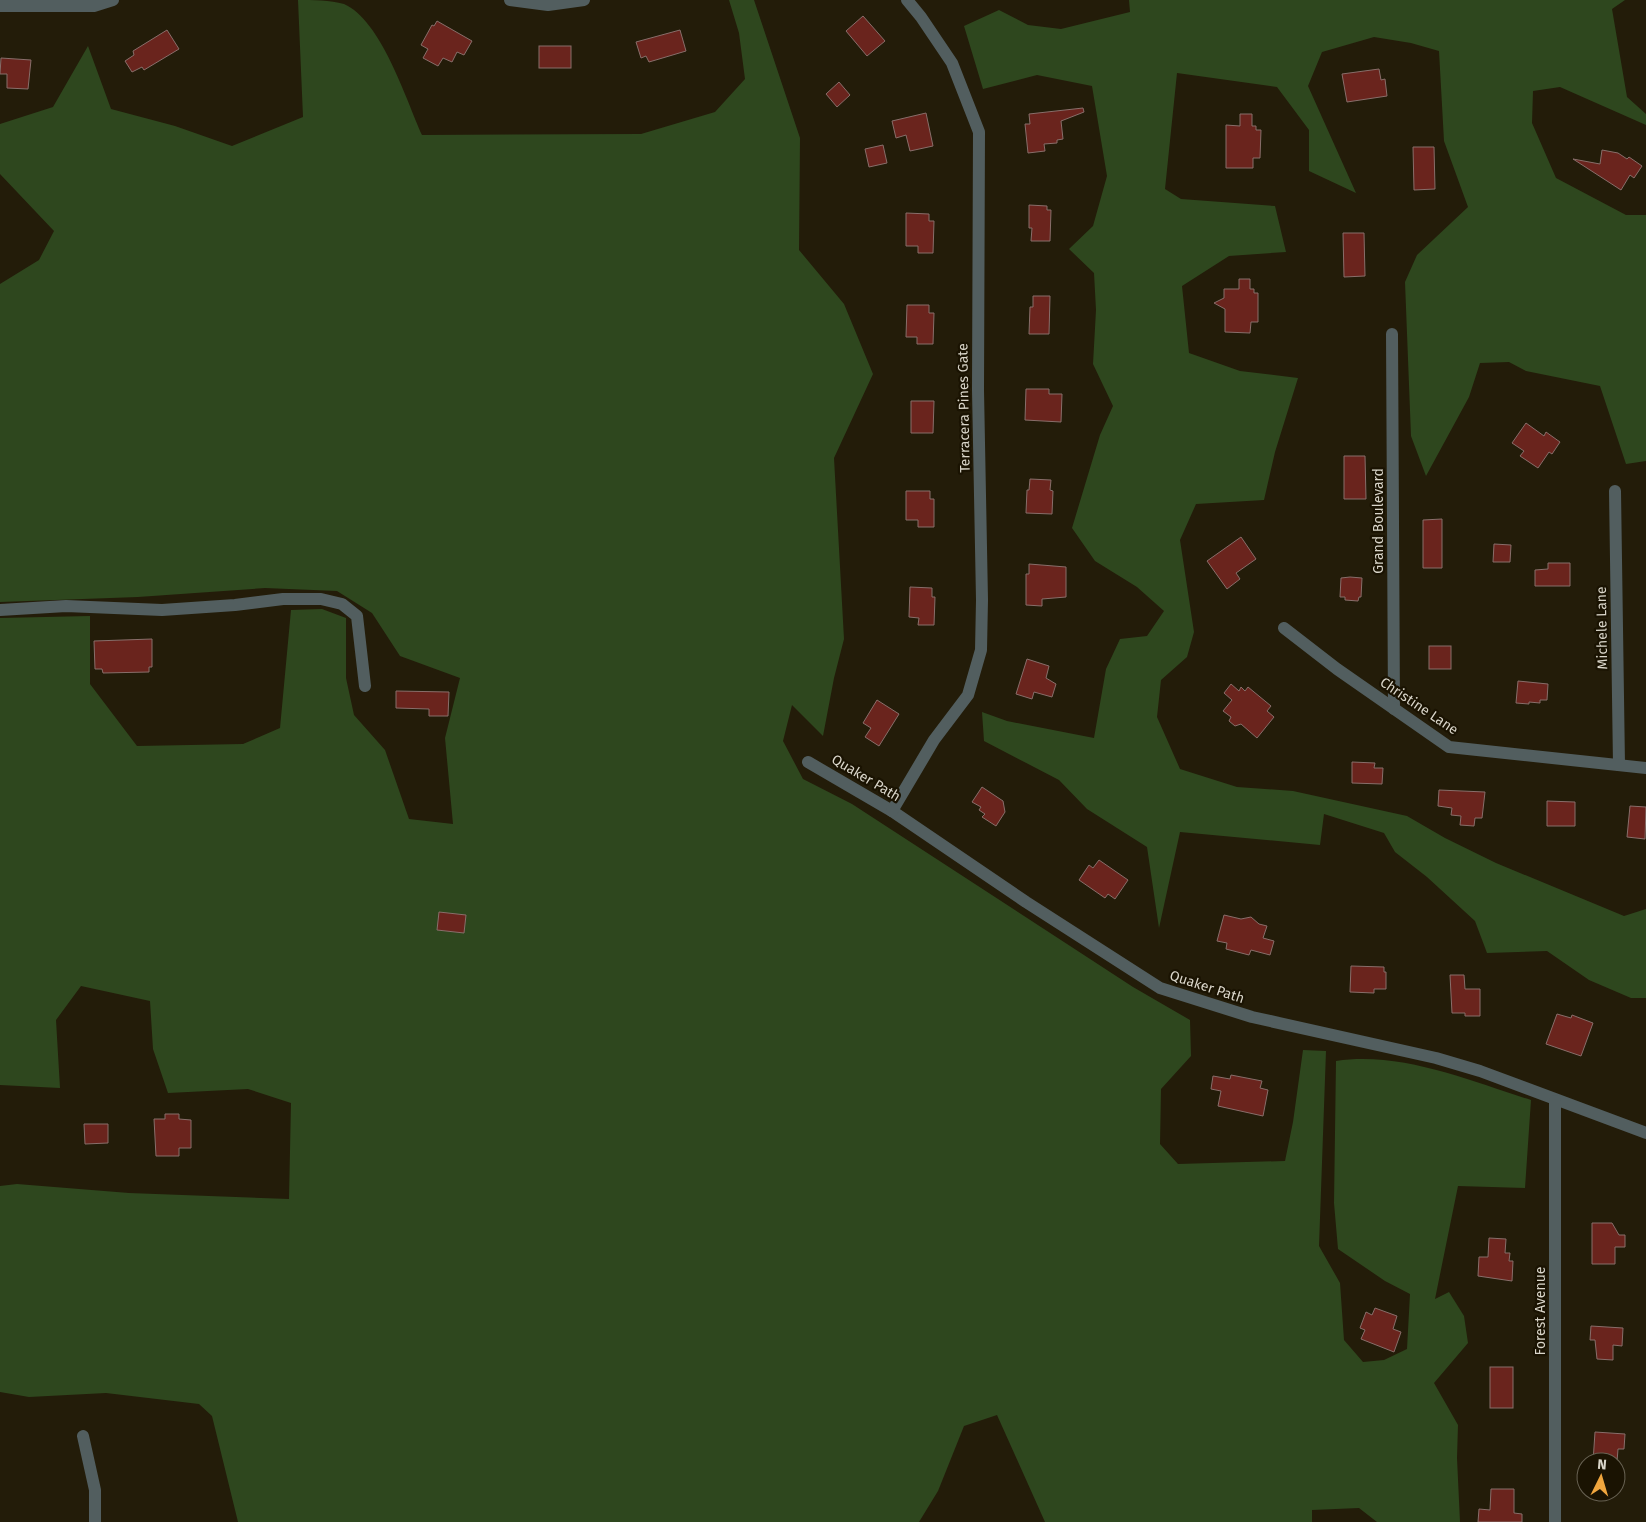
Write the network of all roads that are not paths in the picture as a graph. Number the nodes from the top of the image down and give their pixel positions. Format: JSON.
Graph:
{"nodes":[{"id":1,"x":113,"y":0,"type":"edge"},
{"id":2,"x":510,"y":0,"type":"edge"},
{"id":3,"x":584,"y":0,"type":"edge"},
{"id":4,"x":907,"y":0,"type":"edge"},
{"id":5,"x":0,"y":6,"type":"edge"},
{"id":6,"x":1392,"y":334,"type":"dead end"},
{"id":7,"x":1615,"y":491,"type":"dead end"},
{"id":8,"x":0,"y":610,"type":"edge"},
{"id":9,"x":1284,"y":628,"type":"dead end"},
{"id":10,"x":365,"y":686,"type":"dead end"},
{"id":11,"x":1394,"y":709,"type":"junction"},
{"id":12,"x":808,"y":762,"type":"dead end"},
{"id":13,"x":1620,"y":765,"type":"junction"},
{"id":14,"x":1646,"y":768,"type":"edge"},
{"id":15,"x":892,"y":811,"type":"junction"},
{"id":16,"x":1555,"y":1101,"type":"junction"},
{"id":17,"x":1646,"y":1133,"type":"edge"},
{"id":18,"x":83,"y":1436,"type":"dead end"},
{"id":19,"x":95,"y":1522,"type":"edge"},
{"id":20,"x":1556,"y":1522,"type":"edge"}],
"edges":[{"from":1,"to":5,"type":"street"},
{"from":2,"to":3,"type":"street"},
{"from":4,"to":15,"type":"street","name":"Terracera Pines Gate"},
{"from":6,"to":11,"type":"street","name":"Grand Boulevard"},
{"from":7,"to":13,"type":"street","name":"Michele Lane"},
{"from":8,"to":10,"type":"street"},
{"from":9,"to":11,"type":"street","name":"Christine Lane"},
{"from":11,"to":13,"type":"street","name":"Christine Lane"},
{"from":12,"to":15,"type":"street","name":"Quaker Path"},
{"from":13,"to":14,"type":"street","name":"Christine Lane"},
{"from":15,"to":16,"type":"street","name":"Quaker Path"},
{"from":16,"to":17,"type":"street","name":"Quaker Path"},
{"from":16,"to":20,"type":"street","name":"Forest Avenue"},
{"from":18,"to":19,"type":"street"}]}
